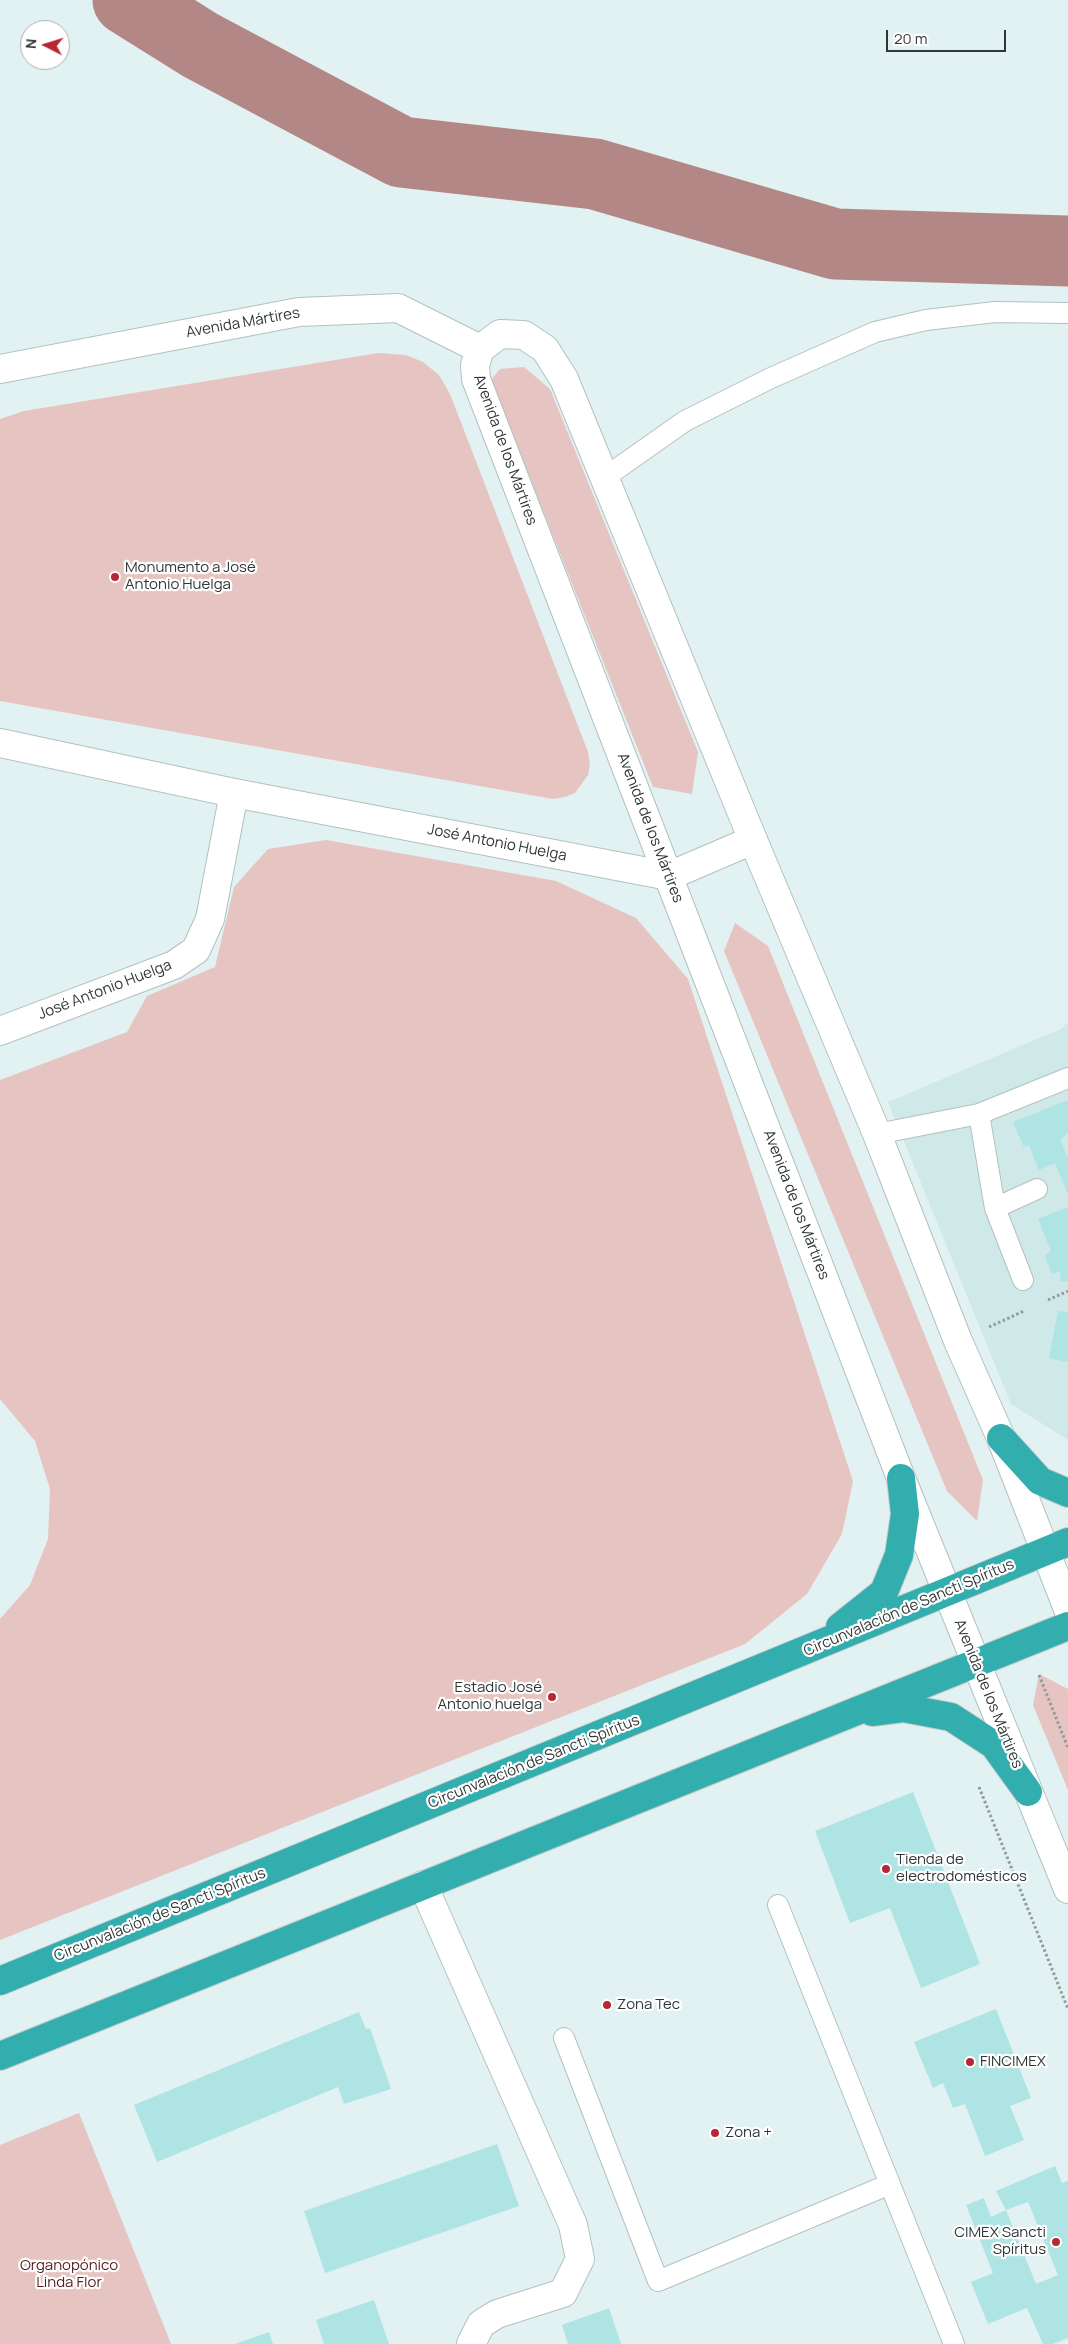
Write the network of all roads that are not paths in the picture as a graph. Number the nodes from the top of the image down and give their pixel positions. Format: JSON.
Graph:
{"nodes":[{"id":1,"x":1068,"y":313,"type":"edge"},
{"id":2,"x":480,"y":348,"type":"junction"},
{"id":3,"x":0,"y":369,"type":"edge"},
{"id":4,"x":604,"y":478,"type":"junction"},
{"id":5,"x":0,"y":743,"type":"edge"},
{"id":6,"x":234,"y":793,"type":"junction"},
{"id":7,"x":753,"y":840,"type":"junction"},
{"id":8,"x":668,"y":876,"type":"junction"},
{"id":9,"x":0,"y":1031,"type":"edge"},
{"id":10,"x":1068,"y":1078,"type":"edge"},
{"id":11,"x":979,"y":1114,"type":"junction"},
{"id":12,"x":877,"y":1134,"type":"junction"},
{"id":13,"x":1037,"y":1188,"type":"dead end"},
{"id":14,"x":995,"y":1208,"type":"junction"},
{"id":15,"x":1023,"y":1280,"type":"dead end"},
{"id":16,"x":1001,"y":1438,"type":"junction"},
{"id":17,"x":901,"y":1478,"type":"junction"},
{"id":18,"x":1068,"y":1493,"type":"edge"},
{"id":19,"x":1056,"y":1546,"type":"edge"},
{"id":20,"x":946,"y":1592,"type":"junction"},
{"id":21,"x":1068,"y":1609,"type":"edge"},
{"id":22,"x":1068,"y":1626,"type":"edge"},
{"id":23,"x":811,"y":1649,"type":"junction"},
{"id":24,"x":974,"y":1662,"type":"junction"},
{"id":25,"x":841,"y":1716,"type":"junction"},
{"id":26,"x":1028,"y":1792,"type":"junction"},
{"id":27,"x":423,"y":1885,"type":"junction"},
{"id":28,"x":1068,"y":1889,"type":"edge"},
{"id":29,"x":778,"y":1905,"type":"dead end"},
{"id":30,"x":0,"y":1981,"type":"edge"},
{"id":31,"x":564,"y":2038,"type":"dead end"},
{"id":32,"x":0,"y":2056,"type":"edge"},
{"id":33,"x":890,"y":2184,"type":"junction"},
{"id":34,"x":471,"y":2344,"type":"edge"},
{"id":35,"x":954,"y":2344,"type":"edge"}],
"edges":[{"from":1,"to":4,"type":"lane"},
{"from":2,"to":3,"type":"street","name":"Avenida Mártires"},
{"from":2,"to":4,"type":"street"},
{"from":2,"to":8,"type":"street","name":"Avenida de los Mártires"},
{"from":4,"to":7,"type":"street"},
{"from":5,"to":6,"type":"street","name":"José Antonio Huelga"},
{"from":6,"to":8,"type":"street","name":"José Antonio Huelga"},
{"from":6,"to":9,"type":"street","name":"José Antonio Huelga"},
{"from":7,"to":8,"type":"street"},
{"from":7,"to":12,"type":"street"},
{"from":8,"to":17,"type":"street","name":"Avenida de los Mártires"},
{"from":10,"to":11,"type":"lane"},
{"from":11,"to":12,"type":"lane"},
{"from":11,"to":14,"type":"lane"},
{"from":12,"to":16,"type":"street"},
{"from":13,"to":14,"type":"lane"},
{"from":14,"to":15,"type":"lane"},
{"from":16,"to":18,"type":"highway"},
{"from":16,"to":19,"type":"street"},
{"from":17,"to":20,"type":"street","name":"Avenida de los Mártires"},
{"from":17,"to":23,"type":"highway"},
{"from":19,"to":20,"type":"highway","name":"Circunvalación de Sancti Spíritus"},
{"from":19,"to":21,"type":"street"},
{"from":20,"to":23,"type":"highway","name":"Circunvalación de Sancti Spíritus"},
{"from":20,"to":24,"type":"street","name":"Avenida de los Mártires"},
{"from":22,"to":24,"type":"highway"},
{"from":23,"to":30,"type":"highway","name":"Circunvalación de Sancti Spíritus"},
{"from":24,"to":25,"type":"highway"},
{"from":24,"to":26,"type":"street","name":"Avenida de los Mártires"},
{"from":25,"to":26,"type":"highway"},
{"from":25,"to":27,"type":"highway"},
{"from":26,"to":28,"type":"street","name":"Avenida de los Mártires"},
{"from":27,"to":32,"type":"highway"},
{"from":27,"to":34,"type":"street"},
{"from":29,"to":33,"type":"lane"},
{"from":31,"to":33,"type":"lane"},
{"from":33,"to":35,"type":"lane"}]}
